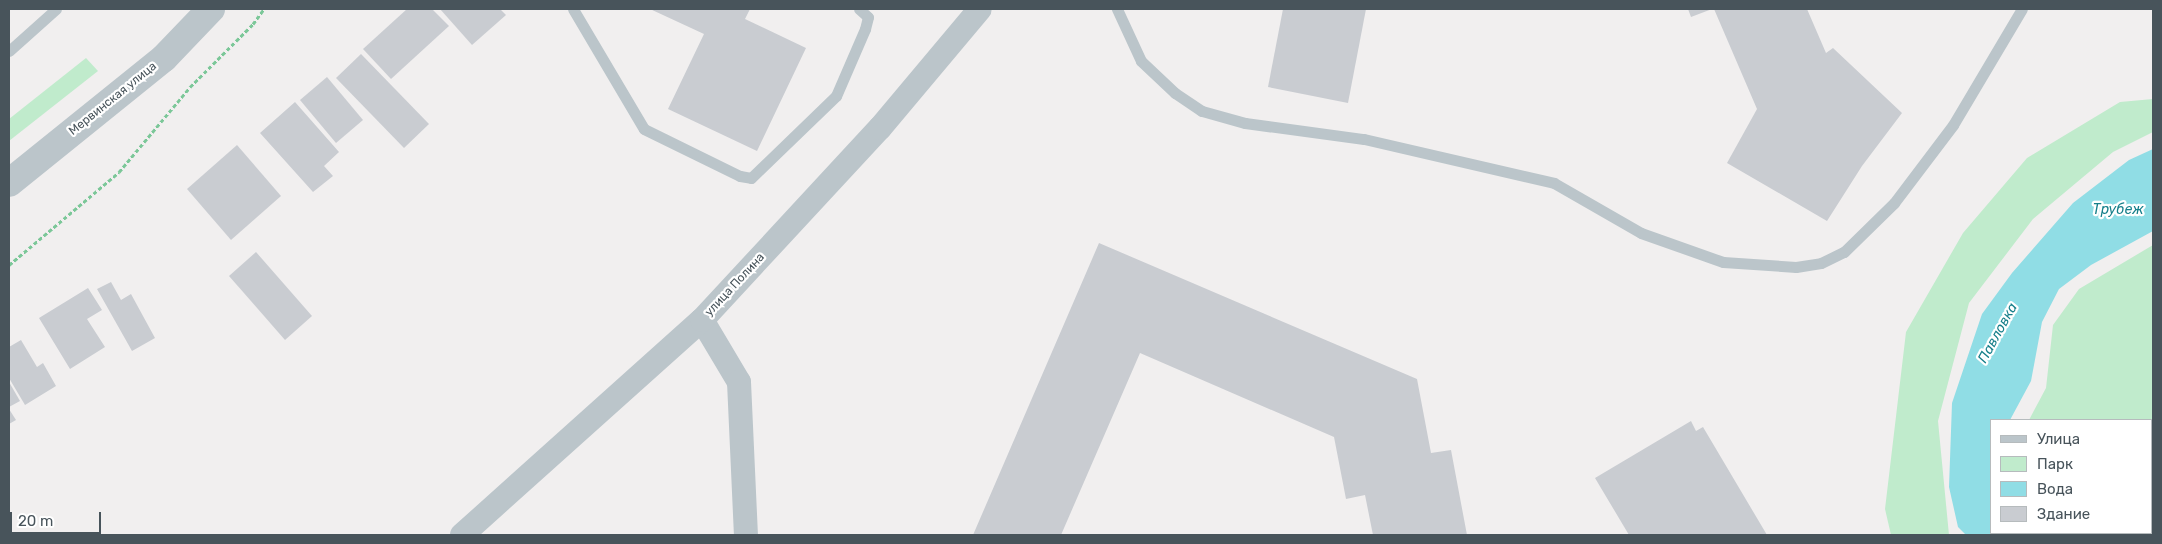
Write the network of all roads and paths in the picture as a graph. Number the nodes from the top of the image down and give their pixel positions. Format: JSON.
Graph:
{"nodes":[{"id":1,"x":56,"y":9,"type":"edge"},
{"id":2,"x":211,"y":9,"type":"edge"},
{"id":3,"x":264,"y":9,"type":"edge"},
{"id":4,"x":573,"y":9,"type":"edge"},
{"id":5,"x":859,"y":9,"type":"edge"},
{"id":6,"x":980,"y":9,"type":"edge"},
{"id":7,"x":1117,"y":9,"type":"edge"},
{"id":8,"x":2022,"y":9,"type":"edge"},
{"id":9,"x":9,"y":51,"type":"edge"},
{"id":10,"x":9,"y":183,"type":"edge"},
{"id":11,"x":9,"y":265,"type":"edge"},
{"id":12,"x":702,"y":320,"type":"junction"},
{"id":13,"x":462,"y":535,"type":"edge"},
{"id":14,"x":746,"y":535,"type":"edge"}],
"edges":[{"from":1,"to":9,"type":"lane"},
{"from":2,"to":10,"type":"street","name":"Мервинская улица"},
{"from":3,"to":11,"type":"path"},
{"from":4,"to":5,"type":"lane"},
{"from":6,"to":12,"type":"street","name":"улица Полина"},
{"from":7,"to":8,"type":"lane"},
{"from":12,"to":13,"type":"street","name":"улица Полина"},
{"from":12,"to":14,"type":"street"}]}
